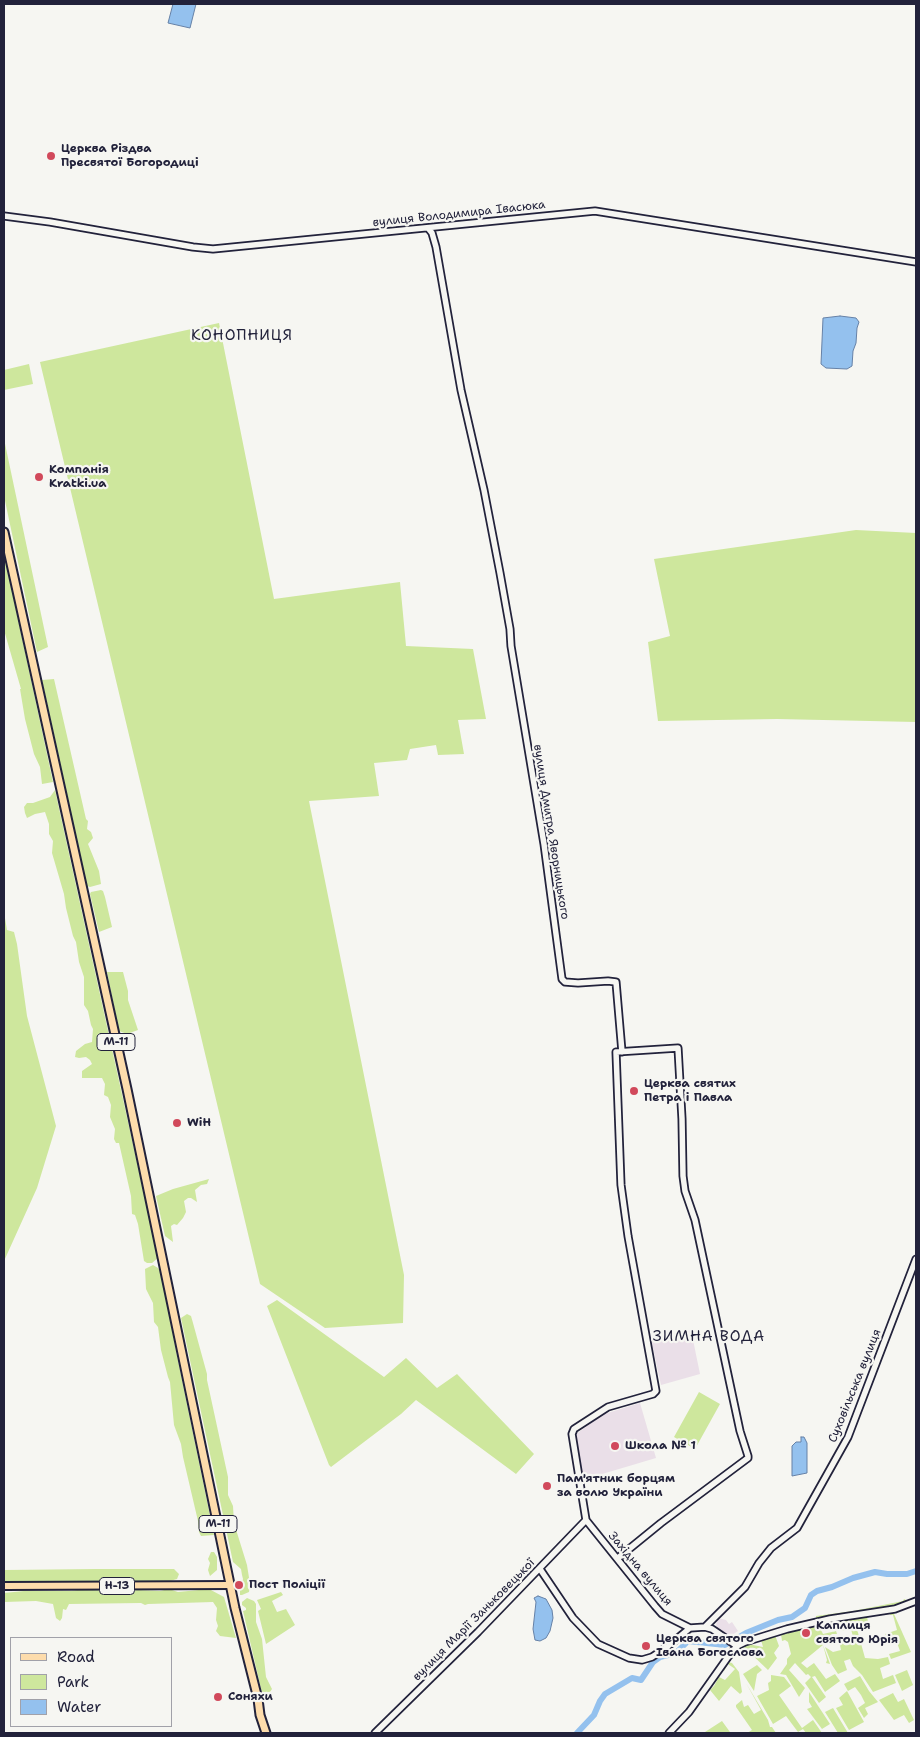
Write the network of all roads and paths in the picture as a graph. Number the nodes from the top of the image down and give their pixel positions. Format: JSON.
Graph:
{"nodes":[{"id":1,"x":4,"y":216,"type":"edge"},
{"id":2,"x":428,"y":228,"type":"junction"},
{"id":3,"x":916,"y":262,"type":"edge"},
{"id":4,"x":4,"y":532,"type":"edge"},
{"id":5,"x":619,"y":1052,"type":"junction"},
{"id":6,"x":916,"y":1259,"type":"edge"},
{"id":7,"x":586,"y":1520,"type":"junction"},
{"id":8,"x":618,"y":1558,"type":"junction"},
{"id":9,"x":540,"y":1569,"type":"junction"},
{"id":10,"x":230,"y":1585,"type":"junction"},
{"id":11,"x":4,"y":1586,"type":"edge"},
{"id":12,"x":916,"y":1601,"type":"edge"},
{"id":13,"x":705,"y":1627,"type":"junction"},
{"id":14,"x":690,"y":1628,"type":"junction"},
{"id":15,"x":735,"y":1645,"type":"junction"},
{"id":16,"x":258,"y":1699,"type":"junction"},
{"id":17,"x":266,"y":1733,"type":"edge"},
{"id":18,"x":271,"y":1733,"type":"edge"},
{"id":19,"x":375,"y":1733,"type":"edge"},
{"id":20,"x":669,"y":1733,"type":"edge"}],
"edges":[{"from":1,"to":2,"type":"street","name":"вулиця Володимира Івасюка"},
{"from":2,"to":3,"type":"street","name":"вулиця Володимира Івасюка"},
{"from":2,"to":5,"type":"street","name":"вулиця Дмитра Яворницького"},
{"from":4,"to":10,"type":"highway","number":"М-11"},
{"from":5,"to":7,"type":"street"},
{"from":5,"to":8,"type":"street"},
{"from":6,"to":13,"type":"street","name":"Суховільська вулиця"},
{"from":7,"to":8,"type":"street","name":"Західна вулиця"},
{"from":7,"to":9,"type":"street","name":"вулиця Марії Заньковецької"},
{"from":8,"to":14,"type":"street","name":"Західна вулиця"},
{"from":9,"to":14,"type":"street"},
{"from":9,"to":19,"type":"street","name":"вулиця Марії Заньковецької"},
{"from":10,"to":11,"type":"main road","number":"Н-13"},
{"from":10,"to":16,"type":"highway","number":"М-11"},
{"from":12,"to":15,"type":"street"},
{"from":13,"to":14,"type":"street"},
{"from":13,"to":15,"type":"street"},
{"from":15,"to":20,"type":"street"},
{"from":16,"to":17,"type":"highway","number":"М-11"},
{"from":16,"to":18,"type":"highway","number":"М-11"}]}
